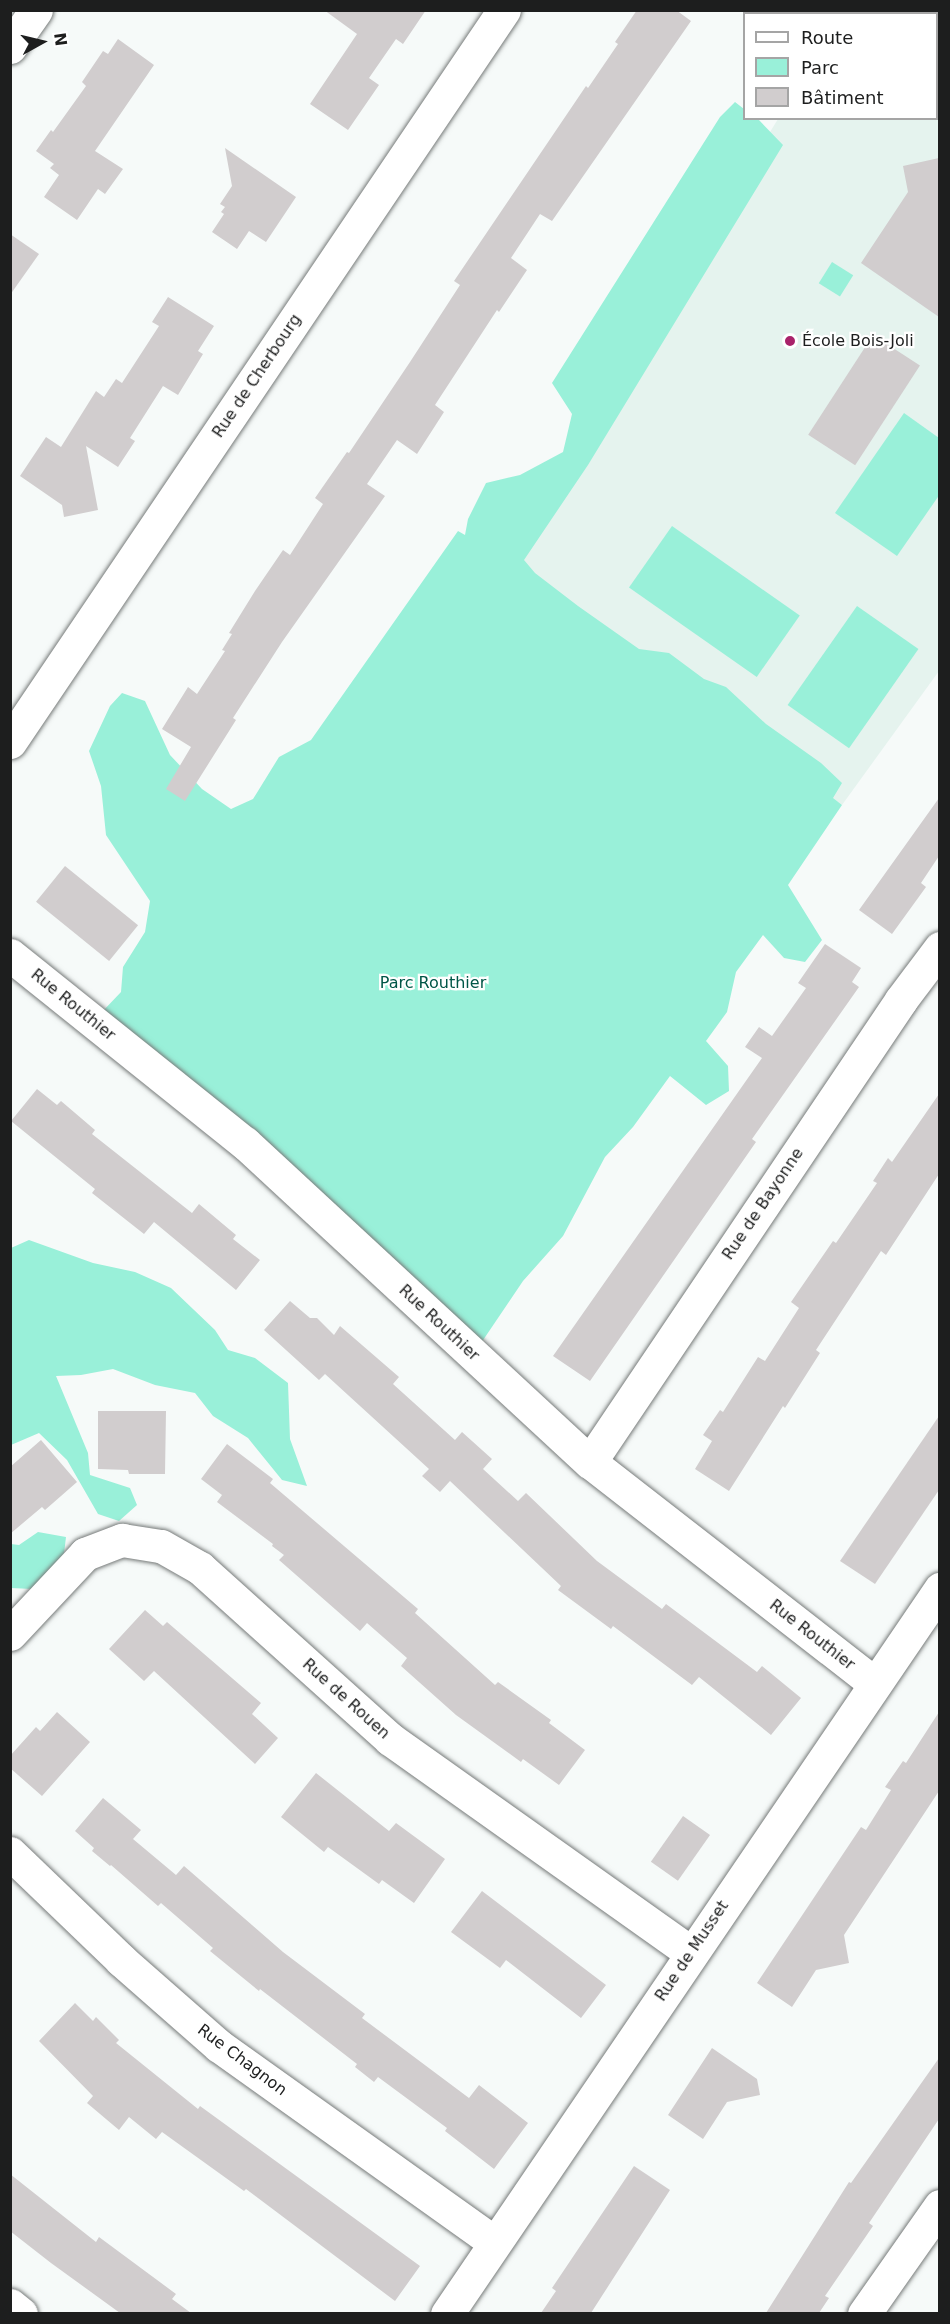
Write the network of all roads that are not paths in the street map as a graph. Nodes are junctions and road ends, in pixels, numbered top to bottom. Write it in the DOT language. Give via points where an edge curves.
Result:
graph roads {
  1 [pos="36,10"];
  2 [pos="504,10"];
  3 [pos="10,47"];
  4 [pos="10,742"];
  5 [pos="939,948"];
  6 [pos="10,956"];
  7 [pos="590,1462"];
  8 [pos="939,1589"];
  9 [pos="10,1634"];
  10 [pos="874,1684"];
  11 [pos="10,1853"];
  12 [pos="691,1953"];
  13 [pos="939,2206"];
  14 [pos="494,2242"];
  15 [pos="10,2305"];
  16 [pos="21,2313"];
  17 [pos="447,2313"];
  18 [pos="864,2313"];
  1 -- 3 [label="street"];
  2 -- 4 [label="street, Rue de Cherbourg"];
  5 -- 7 [label="street, Rue de Bayonne"];
  6 -- 7 [label="street, Rue Routhier" via="245,1143"];
  7 -- 10 [label="street, Rue Routhier"];
  8 -- 10 [label="street, Rue de Musset"];
  9 -- 12 [label="street, Rue de Rouen" via="85,1554 122,1540 161,1546 200,1568 390,1739"];
  10 -- 12 [label="street, Rue de Musset"];
  11 -- 14 [label="street, Rue Chagnon" via="219,2046"];
  12 -- 14 [label="street, Rue de Musset"];
  13 -- 18 [label="street"];
  14 -- 17 [label="street, Rue de Musset"];
  15 -- 16 [label="street"];
}
